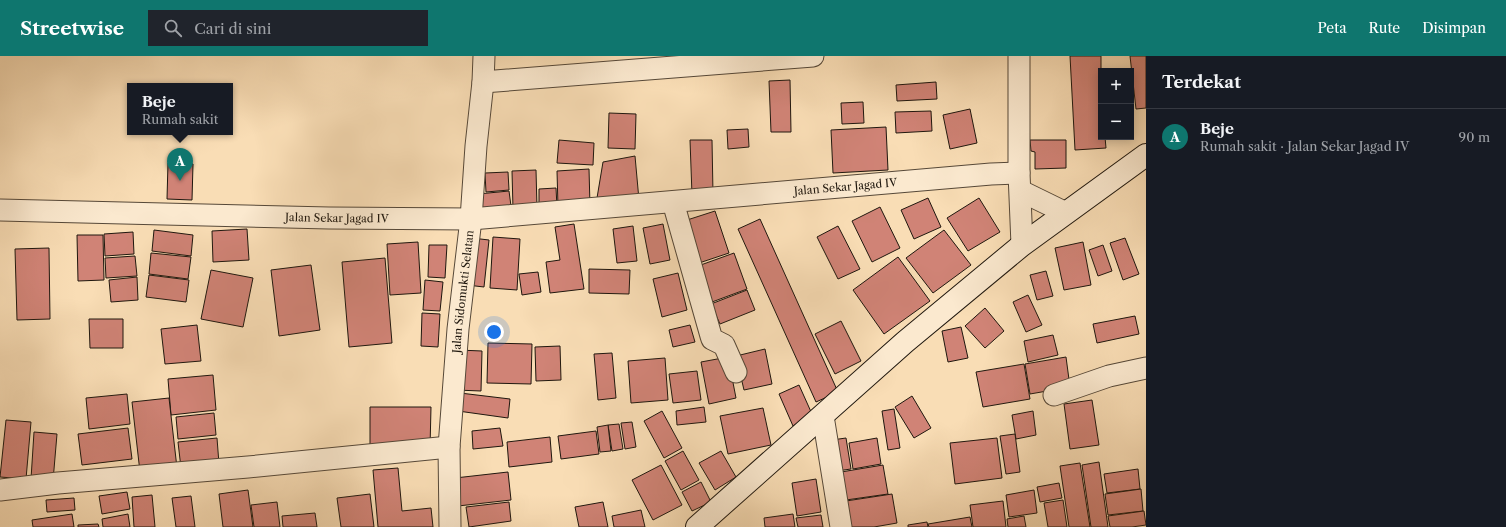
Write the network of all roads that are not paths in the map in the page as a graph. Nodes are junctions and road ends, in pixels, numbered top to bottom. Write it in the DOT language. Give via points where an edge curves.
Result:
graph roads {
  1 [pos="484,56"];
  2 [pos="813,56"];
  3 [pos="1019,56"];
  4 [pos="483,82"];
  5 [pos="1146,155"];
  6 [pos="1020,182"];
  7 [pos="673,202"];
  8 [pos="0,210"];
  9 [pos="1066,213"];
  10 [pos="471,219"];
  11 [pos="1022,245"];
  12 [pos="1146,368"];
  13 [pos="736,372"];
  14 [pos="1054,395"];
  15 [pos="823,416"];
  16 [pos="448,446"];
  17 [pos="0,490"];
  18 [pos="450,527"];
  19 [pos="698,527"];
  20 [pos="841,527"];
  1 -- 4 [label="street, Jalan Sidomukti Selatan"];
  2 -- 4 [label="street"];
  3 -- 6 [label="street"];
  4 -- 10 [label="street, Jalan Sidomukti Selatan"];
  5 -- 9 [label="main road"];
  6 -- 7 [label="street, Jalan Sekar Jagad IV" via="985,175"];
  6 -- 9 [label="street"];
  6 -- 11 [label="street"];
  7 -- 10 [label="street, Jalan Sekar Jagad IV"];
  7 -- 13 [label="street" via="712,339 724,346"];
  8 -- 10 [label="street, Jalan Sekar Jagad IV"];
  9 -- 11 [label="main road"];
  10 -- 16 [label="street, Jalan Sidomukti Selatan"];
  11 -- 15 [label="main road" via="905,342"];
  12 -- 14 [label="street" via="1109,376"];
  15 -- 19 [label="main road"];
  15 -- 20 [label="street"];
  16 -- 17 [label="street"];
  16 -- 18 [label="street, Jalan Sidomukti Selatan"];
}
